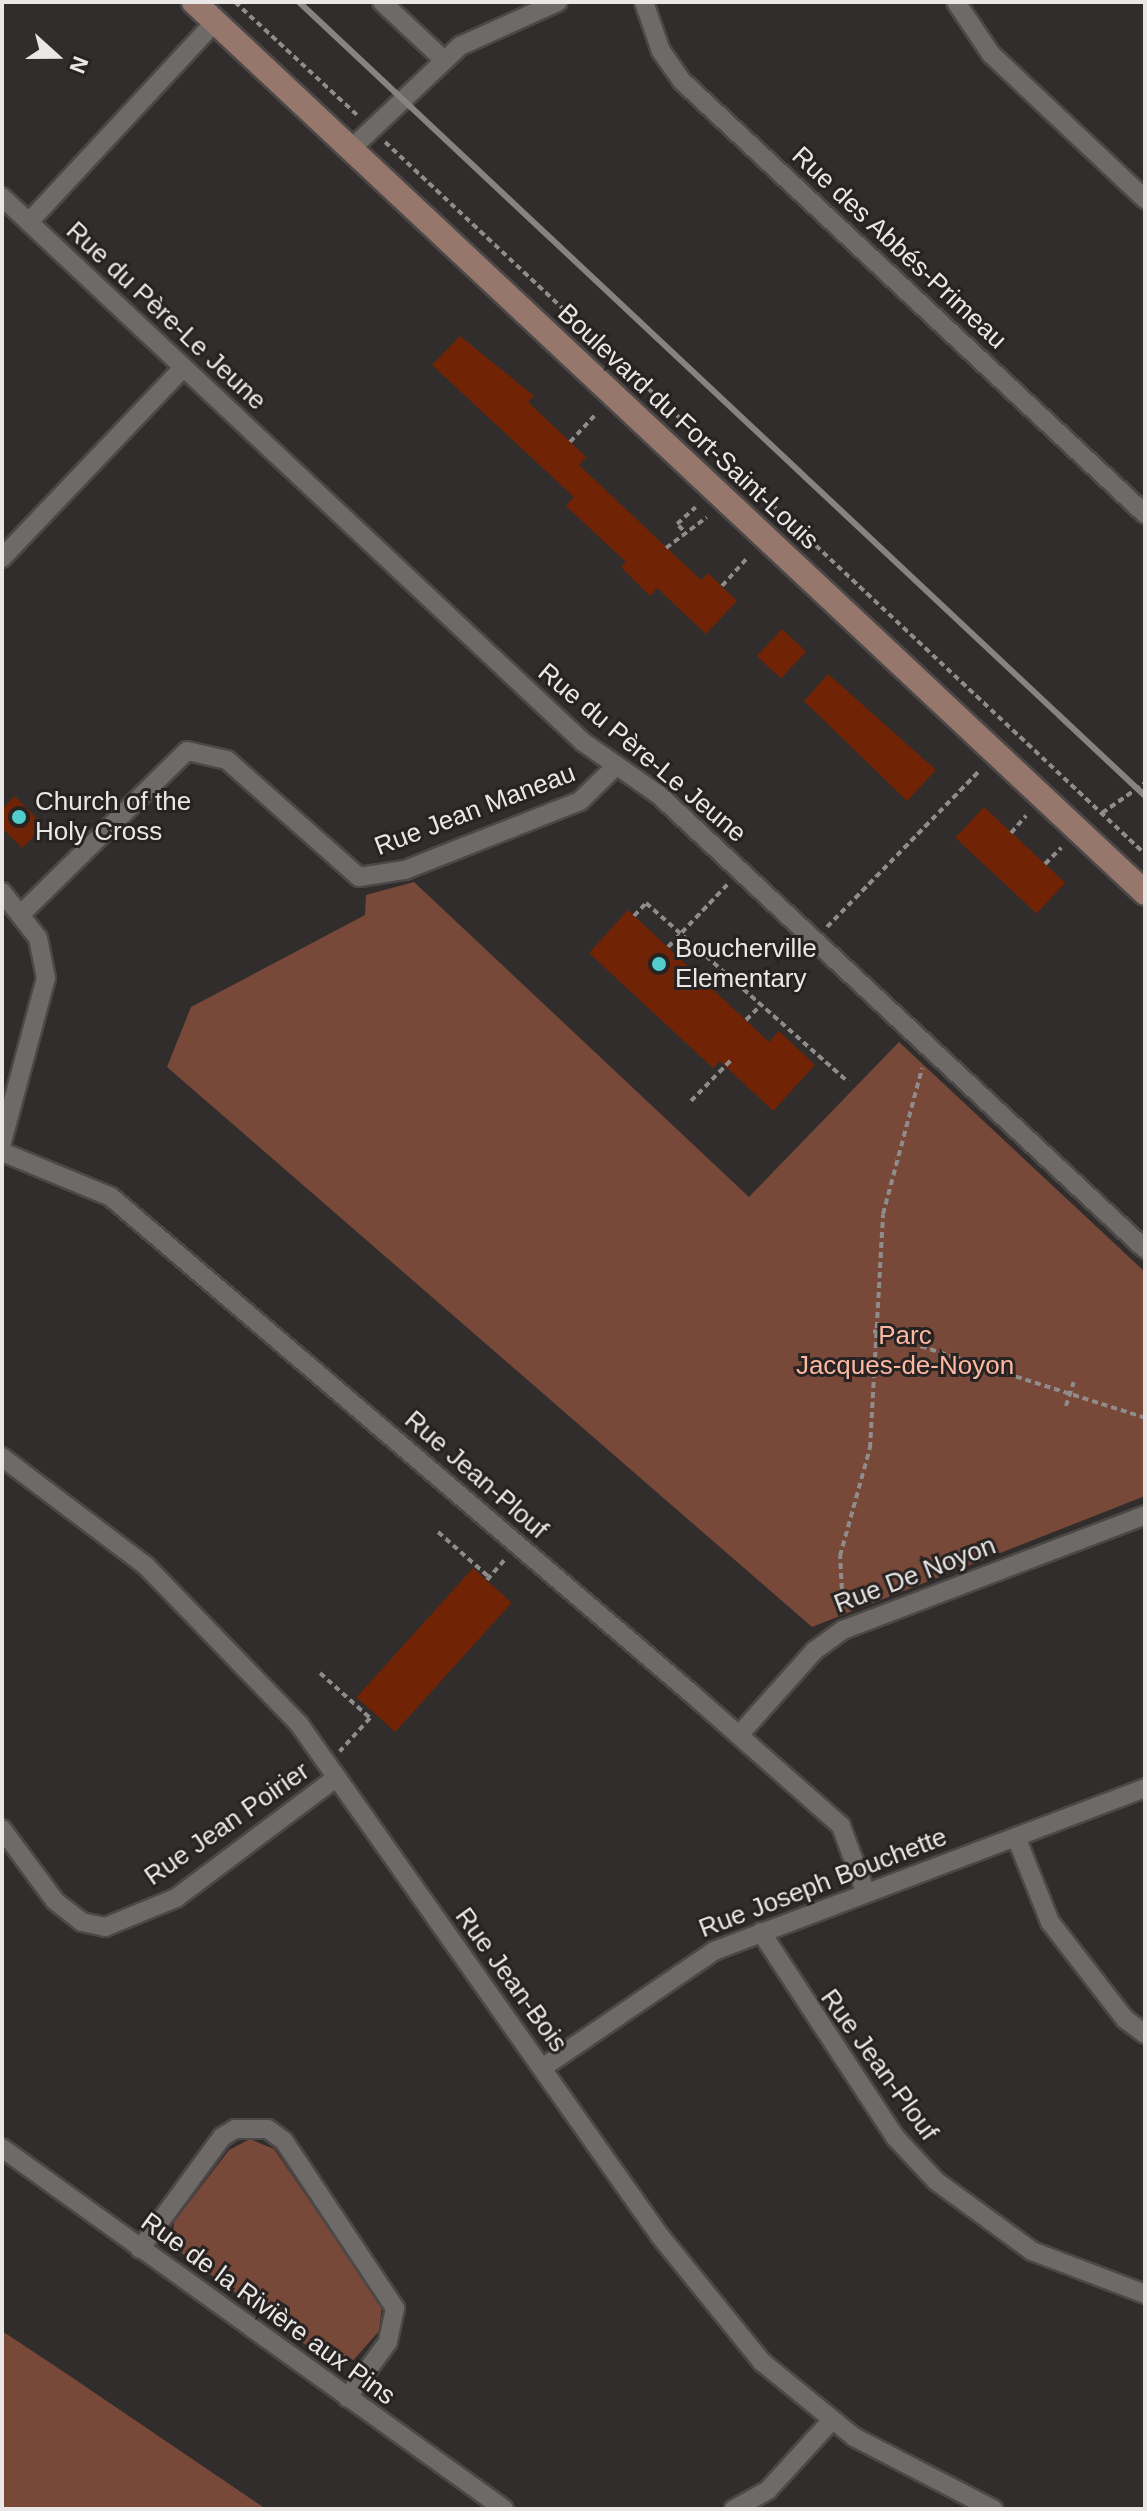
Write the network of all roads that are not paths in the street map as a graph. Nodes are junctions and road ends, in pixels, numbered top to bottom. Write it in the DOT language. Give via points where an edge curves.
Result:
graph roads {
  1 [pos="194,2"];
  2 [pos="382,2"];
  3 [pos="558,2"];
  4 [pos="644,2"];
  5 [pos="956,2"];
  6 [pos="215,22"];
  7 [pos="443,59"];
  8 [pos="351,149"];
  9 [pos="2,197"];
  10 [pos="1145,199"];
  11 [pos="29,222"];
  12 [pos="182,369"];
  13 [pos="1145,514"];
  14 [pos="5,549"];
  15 [pos="616,766"];
  16 [pos="2,892"];
  17 [pos="1145,893"];
  18 [pos="22,913"];
  19 [pos="2,1142"];
  20 [pos="2,1152"];
  21 [pos="1145,1249"];
  22 [pos="2,1457"];
  23 [pos="1145,1515"];
  24 [pos="739,1735"];
  25 [pos="337,1777"];
  26 [pos="1145,1788"];
  27 [pos="2,1829"];
  28 [pos="1016,1837"];
  29 [pos="865,1891"];
  30 [pos="761,1932"];
  31 [pos="1145,2034"];
  32 [pos="542,2068"];
  33 [pos="2,2148"];
  34 [pos="140,2249"];
  35 [pos="1145,2294"];
  36 [pos="347,2398"];
  37 [pos="831,2421"];
  38 [pos="504,2509"];
  39 [pos="734,2509"];
  40 [pos="993,2509"];
  1 -- 6 [label="street, Boulevard du Fort-Saint-Louis"];
  2 -- 7 [label="street"];
  3 -- 7 [label="street"];
  4 -- 13 [label="street, Rue des Abbés-Primeau" via="661,51 682,81"];
  5 -- 10 [label="street" via="991,54"];
  6 -- 8 [label="street, Boulevard du Fort-Saint-Louis"];
  6 -- 11 [label="street"];
  7 -- 8 [label="street"];
  8 -- 17 [label="street, Boulevard du Fort-Saint-Louis"];
  9 -- 11 [label="street, Rue du Père-Le Jeune"];
  11 -- 12 [label="street, Rue du Père-Le Jeune"];
  12 -- 14 [label="street"];
  12 -- 15 [label="street, Rue du Père-Le Jeune"];
  15 -- 18 [label="street, Rue Jean Maneau" via="580,801 405,870 359,877 227,760 187,751"];
  15 -- 21 [label="street, Rue du Père-Le Jeune" via="659,795"];
  16 -- 18 [label="street"];
  18 -- 19 [label="street" via="38,938 46,978"];
  20 -- 24 [label="street, Rue Jean-Plouf" via="111,1197"];
  22 -- 25 [label="street, Rue Jean-Bois" via="80,1511 182,1599 268,1688"];
  23 -- 24 [label="street, Rue De Noyon" via="843,1630 814,1651"];
  24 -- 29 [label="street, Rue Jean-Plouf" via="841,1826"];
  25 -- 27 [label="street, Rue Jean Poirier" via="176,1898 105,1927 82,1922 55,1901"];
  25 -- 32 [label="street, Rue Jean-Bois"];
  26 -- 28 [label="street, Rue Joseph Bouchette"];
  28 -- 29 [label="street, Rue Joseph Bouchette"];
  28 -- 31 [label="street" via="1050,1922 1125,2019"];
  29 -- 30 [label="street, Rue Joseph Bouchette"];
  30 -- 32 [label="street, Rue Joseph Bouchette" via="698,1960"];
  30 -- 35 [label="street, Rue Jean-Plouf" via="895,2137 936,2181 1032,2251"];
  32 -- 37 [label="street, Rue Jean-Bois" via="736,2333"];
  33 -- 34 [label="street, Rue de la Rivière aux Pins"];
  34 -- 36 [label="street, Rue de la Rivière aux Pins"];
  34 -- 36 [label="street" via="222,2137 235,2129 268,2129 284,2141 395,2308 388,2342"];
  36 -- 38 [label="street, Rue de la Rivière aux Pins"];
  37 -- 39 [label="street" via="768,2490"];
  37 -- 40 [label="street, Rue Jean-Bois"];
}
